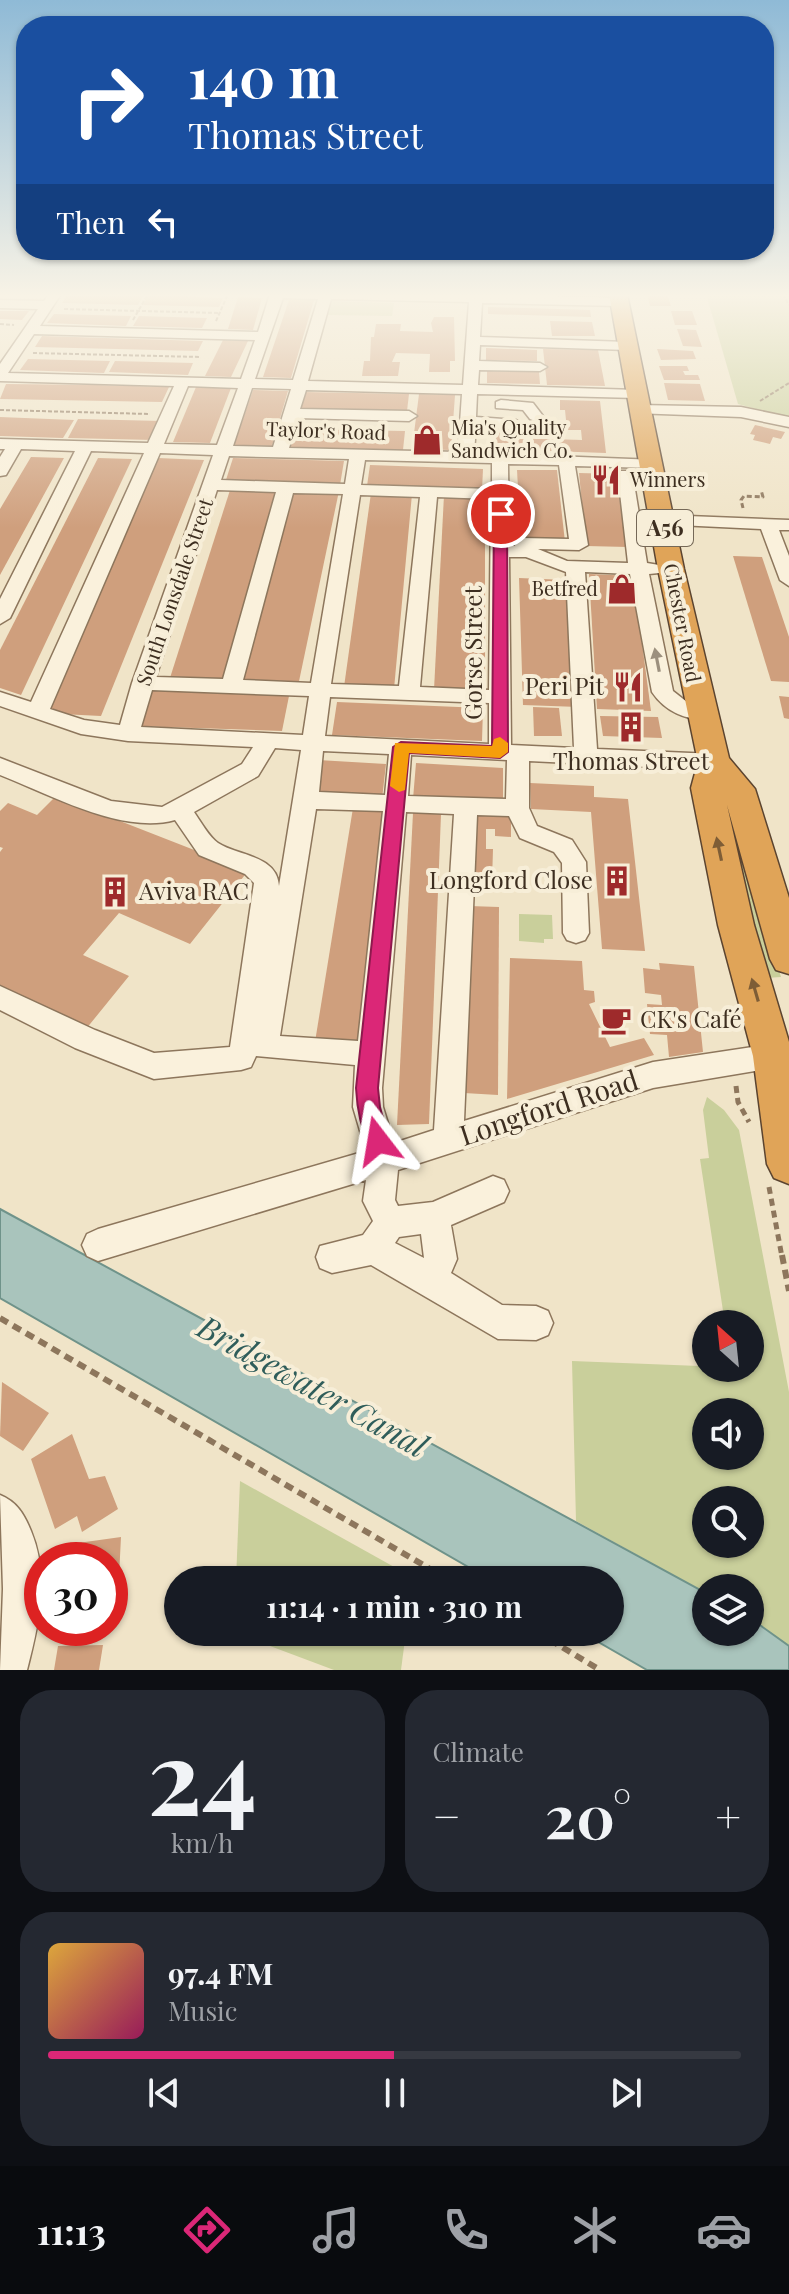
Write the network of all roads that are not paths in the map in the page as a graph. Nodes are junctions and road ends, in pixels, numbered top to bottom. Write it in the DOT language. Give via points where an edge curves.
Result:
graph roads {
  1 [pos="250,372"];
  2 [pos="305,372"];
  3 [pos="471,372"];
  4 [pos="540,372"];
  5 [pos="632,372"];
  6 [pos="0,375"];
  7 [pos="183,382"];
  8 [pos="246,383"];
  9 [pos="301,385"];
  10 [pos="414,388"];
  11 [pos="470,389"];
  12 [pos="542,391"];
  13 [pos="638,402"];
  14 [pos="290,413"];
  15 [pos="535,416"];
  16 [pos="467,421"];
  17 [pos="497,421"];
  18 [pos="789,422"];
  19 [pos="526,433"];
  20 [pos="407,435"];
  21 [pos="8,444"];
  22 [pos="86,446"];
  23 [pos="156,448"];
  24 [pos="224,450"];
  25 [pos="280,452"];
  26 [pos="358,454"];
  27 [pos="466,456"];
  28 [pos="500,457"];
  29 [pos="566,459"];
  30 [pos="651,463"];
  31 [pos="0,471"];
  32 [pos="626,475"];
  33 [pos="213,485"];
  34 [pos="286,487"];
  35 [pos="352,490"];
  36 [pos="429,492"];
  37 [pos="501,494"];
  38 [pos="767,522"];
  39 [pos="789,525"];
  40 [pos="665,530"];
  41 [pos="633,539"];
  42 [pos="500,553"];
  43 [pos="569,566"];
  44 [pos="639,568"];
  45 [pos="671,569"];
  46 [pos="789,580"];
  47 [pos="0,618"];
  48 [pos="142,683"];
  49 [pos="232,684"];
  50 [pos="320,689"];
  51 [pos="409,692"];
  52 [pos="500,697"];
  53 [pos="0,699"];
  54 [pos="701,712"];
  55 [pos="37,713"];
  56 [pos="128,734"];
  57 [pos="268,741"];
  58 [pos="313,743"];
  59 [pos="401,747"];
  60 [pos="509,753"];
  61 [pos="586,756"];
  62 [pos="714,762"];
  63 [pos="0,766"];
  64 [pos="306,800"];
  65 [pos="398,803"];
  66 [pos="466,806"];
  67 [pos="517,808"];
  68 [pos="180,810"];
  69 [pos="576,933"];
  70 [pos="789,959"];
  71 [pos="0,997"];
  72 [pos="781,1052"];
  73 [pos="371,1054"];
  74 [pos="448,1140"];
  75 [pos="384,1160"];
  76 [pos="779,1174"];
  77 [pos="493,1191"];
  78 [pos="434,1217"];
  79 [pos="381,1236"];
  80 [pos="98,1245"];
  81 [pos="332,1257"];
  82 [pos="431,1279"];
  83 [pos="536,1323"];
  84 [pos="0,1514"];
  85 [pos="6,1670"];
  1 -- 8 [label="street, South Lonsdale Street"];
  2 -- 9 [label="street"];
  3 -- 11 [label="street"];
  4 -- 12 [label="street"];
  5 -- 13 [label="highway, Chester Road / A56"];
  6 -- 7 [label="street"];
  7 -- 8 [label="street"];
  7 -- 23 [label="street"];
  8 -- 9 [label="street"];
  8 -- 24 [label="street, South Lonsdale Street"];
  9 -- 10 [label="street"];
  9 -- 14 [label="street"];
  10 -- 11 [label="street"];
  10 -- 20 [label="street"];
  11 -- 12 [label="street"];
  11 -- 16 [label="street"];
  12 -- 13 [label="street"];
  13 -- 18 [label="street"];
  13 -- 30 [label="highway, Chester Road / A56"];
  14 -- 20 [label="street"];
  14 -- 25 [label="street"];
  15 -- 17 [label="street" via="528,406 506,404 497,407"];
  16 -- 17 [label="street"];
  16 -- 27 [label="street"];
  17 -- 19 [label="street"];
  20 -- 26 [label="street, Taylor's Road"];
  20 -- 27 [label="street, Taylor's Road"];
  21 -- 22 [label="street, Taylor's Road"];
  21 -- 31 [label="street"];
  22 -- 23 [label="street, Taylor's Road"];
  22 -- 47 [label="street"];
  23 -- 24 [label="street, Taylor's Road"];
  23 -- 55 [label="street"];
  24 -- 25 [label="street, Taylor's Road"];
  24 -- 33 [label="street, South Lonsdale Street"];
  25 -- 26 [label="street, Taylor's Road"];
  26 -- 35 [label="street"];
  27 -- 28 [label="street, Taylor's Road"];
  28 -- 29 [label="street, Taylor's Road"];
  28 -- 37 [label="street, Gorse Street"];
  29 -- 30 [label="street, Taylor's Road"];
  29 -- 42 [label="street" via="579,545"];
  30 -- 40 [label="highway, Chester Road / A56"];
  32 -- 41 [label="street"];
  33 -- 34 [label="street"];
  33 -- 48 [label="street, South Lonsdale Street"];
  34 -- 35 [label="street"];
  34 -- 49 [label="street"];
  35 -- 36 [label="street"];
  35 -- 50 [label="street"];
  36 -- 37 [label="street"];
  36 -- 51 [label="street"];
  37 -- 42 [label="street, Gorse Street"];
  38 -- 39 [label="street"];
  38 -- 40 [label="street"];
  38 -- 46 [label="street"];
  40 -- 41 [label="street"];
  40 -- 45 [label="highway, Chester Road / A56"];
  41 -- 44 [label="street"];
  42 -- 43 [label="street"];
  42 -- 52 [label="street, Gorse Street"];
  43 -- 44 [label="street"];
  43 -- 61 [label="street"];
  44 -- 45 [label="street"];
  54 -- 44 [label="street, one-way" via="681,709 663,692"];
  45 -- 54 [label="highway, Chester Road / A56"];
  48 -- 49 [label="street"];
  48 -- 56 [label="street, South Lonsdale Street"];
  49 -- 50 [label="street"];
  50 -- 51 [label="street"];
  50 -- 58 [label="street"];
  51 -- 52 [label="street"];
  52 -- 60 [label="street, Gorse Street"];
  53 -- 55 [label="street"];
  54 -- 62 [label="highway, Chester Road / A56"];
  55 -- 56 [label="street"];
  56 -- 57 [label="street"];
  57 -- 58 [label="street"];
  57 -- 68 [label="street" via="250,770"];
  58 -- 59 [label="street"];
  58 -- 64 [label="street"];
  59 -- 60 [label="street"];
  59 -- 65 [label="street"];
  60 -- 61 [label="street"];
  60 -- 67 [label="street"];
  61 -- 62 [label="street"];
  62 -- 70 [label="highway, Chester Road / A56" via="739,789"];
  72 -- 62 [label="highway, Chester Road / A56, one-way" via="736,925 707,784"];
  63 -- 68 [label="street" via="108,809 162,815"];
  64 -- 65 [label="street"];
  64 -- 73 [label="street" via="264,1047"];
  65 -- 66 [label="street"];
  65 -- 73 [label="street"];
  66 -- 67 [label="street"];
  66 -- 74 [label="street"];
  67 -- 69 [label="street" via="528,832 563,846 574,862"];
  68 -- 71 [label="street" via="208,849 254,867 267,881 241,1058 154,1066"];
  72 -- 74 [label="street, Longford Road" via="653,1075"];
  72 -- 76 [label="highway, Chester Road / A56"];
  73 -- 75 [label="street" via="368,1107"];
  74 -- 75 [label="street, Longford Road"];
  75 -- 79 [label="street"];
  75 -- 80 [label="street, Longford Road"];
  77 -- 78 [label="street"];
  78 -- 79 [label="street"];
  78 -- 82 [label="street" via="441,1259"];
  79 -- 81 [label="street"];
  79 -- 82 [label="street"];
  82 -- 83 [label="street" via="498,1322"];
  84 -- 85 [label="street" via="15,1530 23,1562"];
}
